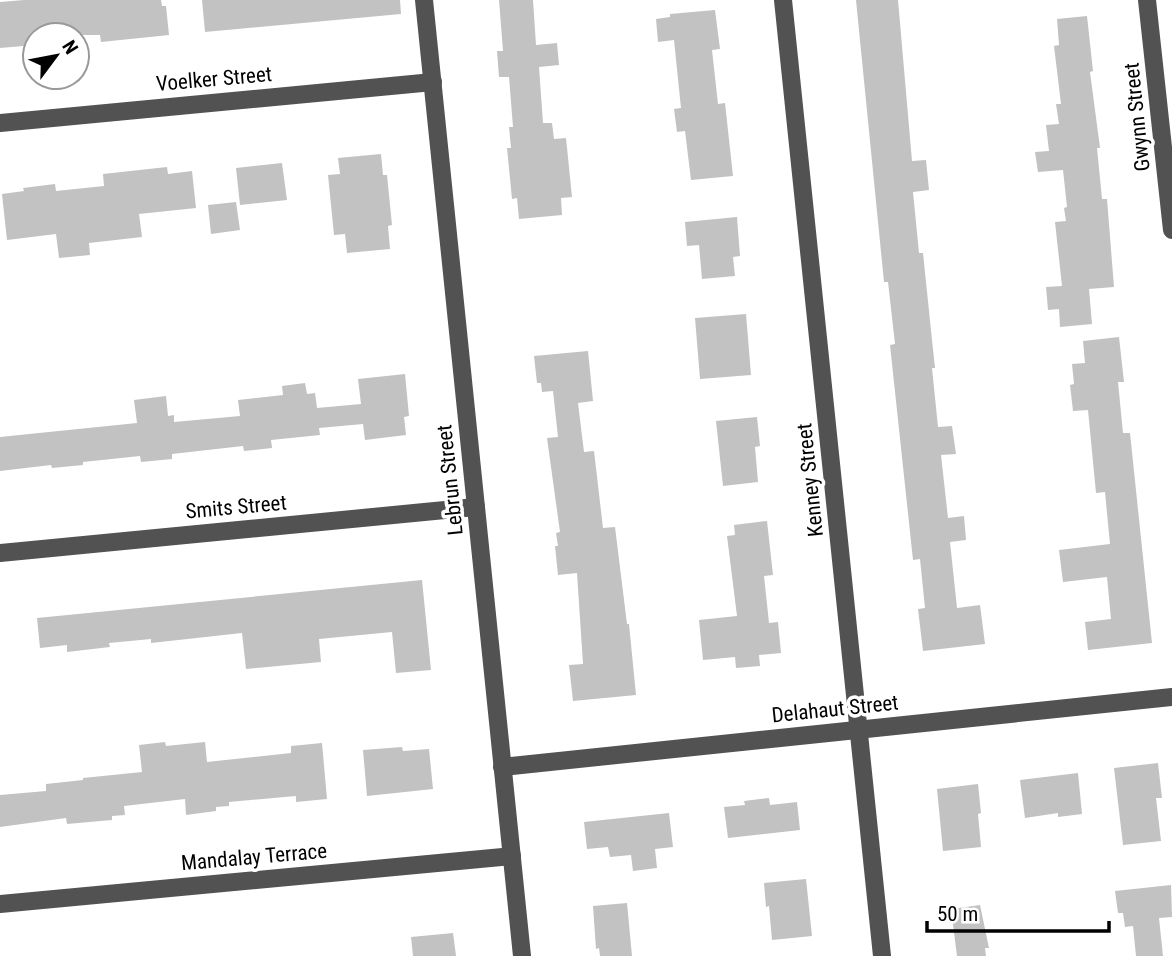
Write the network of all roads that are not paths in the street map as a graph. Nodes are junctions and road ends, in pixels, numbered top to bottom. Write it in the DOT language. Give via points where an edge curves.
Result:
graph roads {
  1 [pos="424,0"];
  2 [pos="783,0"];
  3 [pos="1147,0"];
  4 [pos="433,82"];
  5 [pos="0,123"];
  6 [pos="1172,230"];
  7 [pos="476,507"];
  8 [pos="0,553"];
  9 [pos="1172,697"];
  10 [pos="859,729"];
  11 [pos="502,767"];
  12 [pos="512,856"];
  13 [pos="0,904"];
  14 [pos="522,956"];
  15 [pos="882,956"];
  1 -- 4 [label="street, Lebrun Street"];
  2 -- 10 [label="street, Kenney Street"];
  3 -- 6 [label="street, Gwynn Street"];
  4 -- 5 [label="street, Voelker Street"];
  4 -- 7 [label="street, Lebrun Street"];
  7 -- 8 [label="street, Smits Street"];
  7 -- 11 [label="street, Lebrun Street"];
  9 -- 10 [label="street, Delahaut Street"];
  10 -- 11 [label="street, Delahaut Street"];
  10 -- 15 [label="street, Kenney Street"];
  11 -- 12 [label="street, Lebrun Street"];
  12 -- 13 [label="street, Mandalay Terrace"];
  12 -- 14 [label="street, Lebrun Street"];
}
